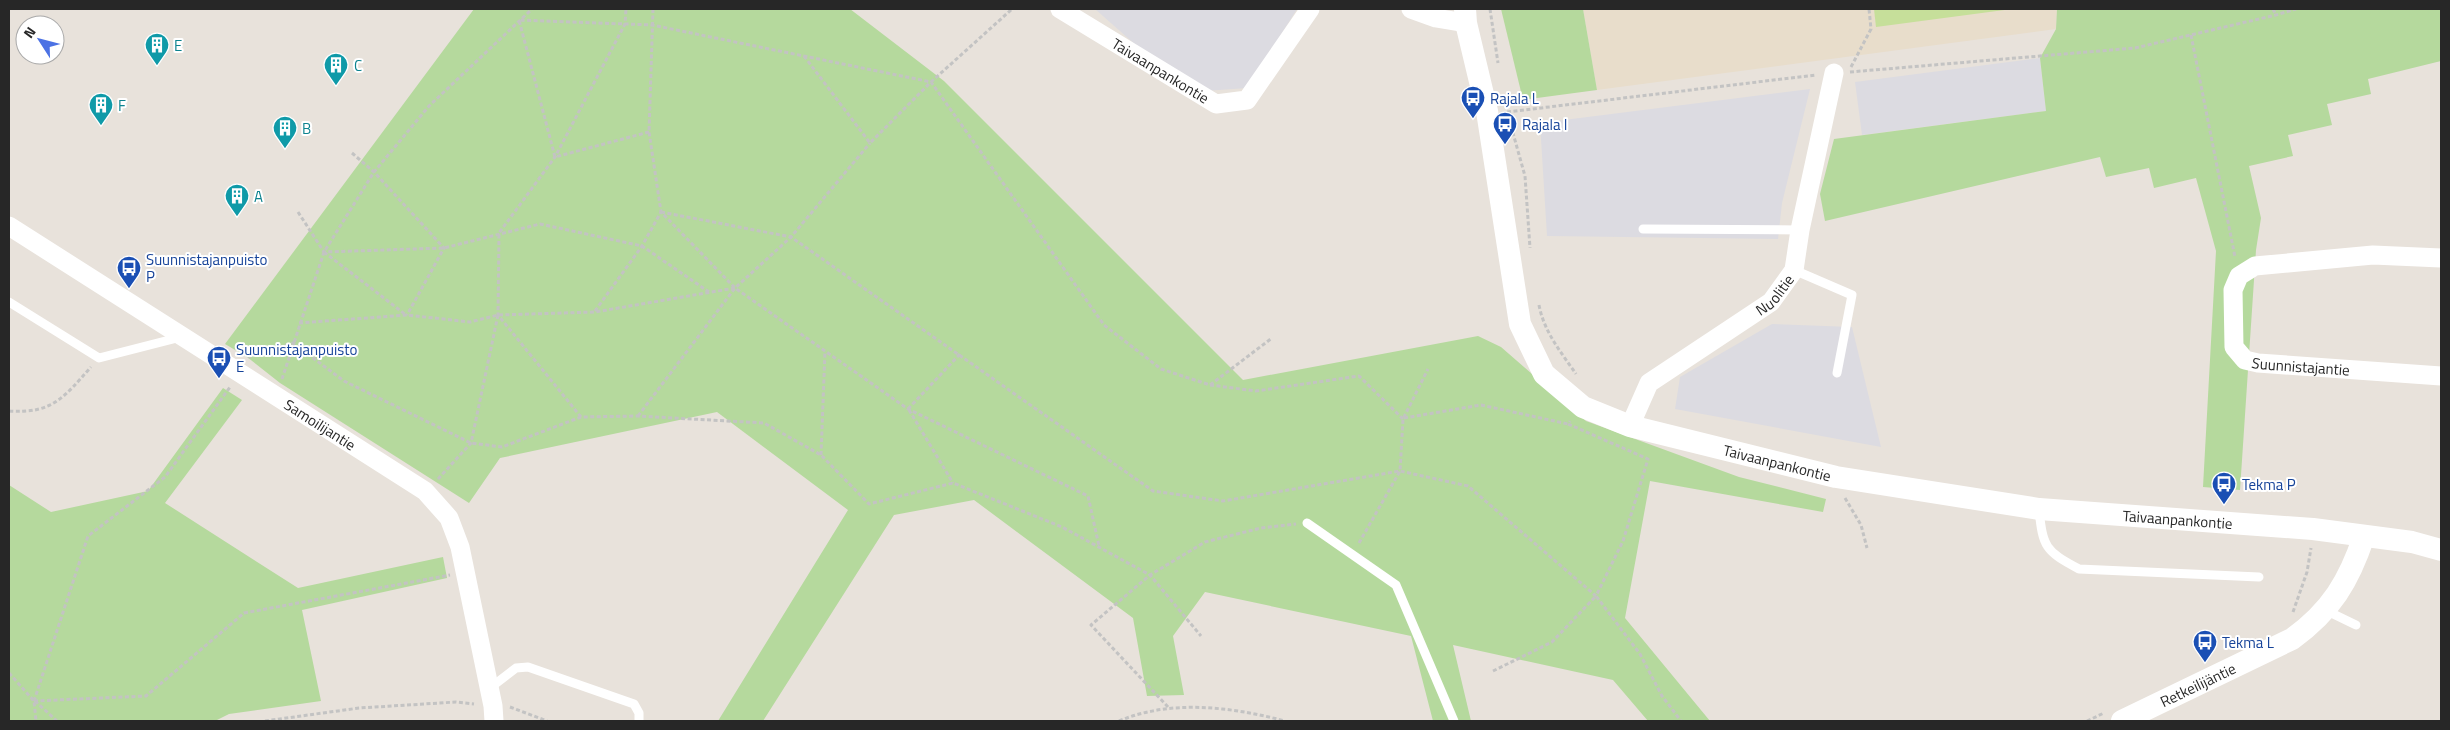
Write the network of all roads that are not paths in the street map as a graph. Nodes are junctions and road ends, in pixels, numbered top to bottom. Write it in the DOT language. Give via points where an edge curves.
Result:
graph roads {
  1 [pos="1060,9"];
  2 [pos="1310,9"];
  3 [pos="1411,9"];
  4 [pos="1465,16"];
  5 [pos="1834,73"];
  6 [pos="9,226"];
  7 [pos="1643,229"];
  8 [pos="1800,230"];
  9 [pos="2441,258"];
  10 [pos="1794,270"];
  11 [pos="9,302"];
  12 [pos="181,336"];
  13 [pos="1837,373"];
  14 [pos="2441,376"];
  15 [pos="1630,426"];
  16 [pos="2039,510"];
  17 [pos="1307,523"];
  18 [pos="2364,536"];
  19 [pos="2441,550"];
  20 [pos="2259,577"];
  21 [pos="2325,610"];
  22 [pos="2356,625"];
  23 [pos="492,705"];
  24 [pos="2117,715"];
  25 [pos="639,721"];
  26 [pos="1454,721"];
  1 -- 2 [label="street, Taivaanpankontie" via="1216,104 1247,100"];
  3 -- 4 [label="street, Taivaanpankontie" via="1436,18"];
  4 -- 15 [label="street, Taivaanpankontie" via="1487,111 1520,324 1544,374 1583,407"];
  5 -- 8 [label="street, Nuolitie"];
  6 -- 12 [label="street, Samoilijantie"];
  7 -- 8 [label="lane"];
  8 -- 10 [label="street, Nuolitie"];
  9 -- 14 [label="street, Suunnistajantie" via="2373,255 2256,266 2239,276 2233,290 2234,348 2245,360"];
  10 -- 13 [label="lane" via="1852,295"];
  10 -- 15 [label="street, Nuolitie" via="1771,302 1649,383"];
  11 -- 12 [label="lane" via="99,358"];
  12 -- 23 [label="street, Samoilijantie" via="425,491 449,518 466,572"];
  15 -- 16 [label="street, Taivaanpankontie" via="1836,477"];
  16 -- 18 [label="street, Taivaanpankontie" via="2313,529"];
  16 -- 20 [label="lane" via="2043,540 2055,557 2079,569"];
  17 -- 26 [label="lane" via="1396,585"];
  18 -- 19 [label="street, Taivaanpankontie" via="2412,542"];
  18 -- 21 [label="street, Retkeilijäntie" via="2353,568"];
  21 -- 22 [label="lane"];
  21 -- 24 [label="street, Retkeilijäntie" via="2292,639"];
  23 -- 25 [label="lane" via="516,668 528,667 634,704 640,713"];
}
